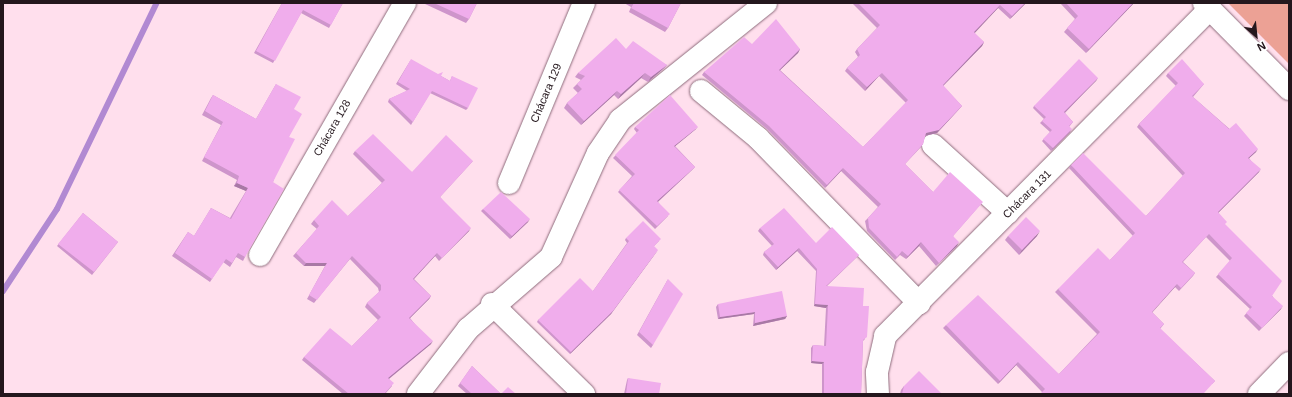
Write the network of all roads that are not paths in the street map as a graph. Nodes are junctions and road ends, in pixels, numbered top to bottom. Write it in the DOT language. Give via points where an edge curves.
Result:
graph roads {
  1 [pos="405,3"];
  2 [pos="584,3"];
  3 [pos="766,3"];
  4 [pos="1207,6"];
  5 [pos="1289,88"];
  6 [pos="701,91"];
  7 [pos="933,145"];
  8 [pos="509,183"];
  9 [pos="1008,213"];
  10 [pos="260,255"];
  11 [pos="919,303"];
  12 [pos="492,304"];
  13 [pos="1289,364"];
  14 [pos="1271,390"];
  15 [pos="418,394"];
  16 [pos="584,394"];
  17 [pos="878,394"];
  1 -- 10 [label="street, Chácara 128"];
  2 -- 8 [label="street, Chácara 129"];
  3 -- 12 [label="street" via="620,120 598,153 555,251"];
  4 -- 5 [label="street"];
  4 -- 9 [label="street, Chácara 131"];
  6 -- 11 [label="street" via="758,138"];
  7 -- 9 [label="street"];
  9 -- 11 [label="street, Chácara 131"];
  11 -- 17 [label="street, Chácara 131" via="885,336 877,372"];
  12 -- 15 [label="street" via="468,328"];
  12 -- 16 [label="street"];
  13 -- 14 [label="street"];
}
